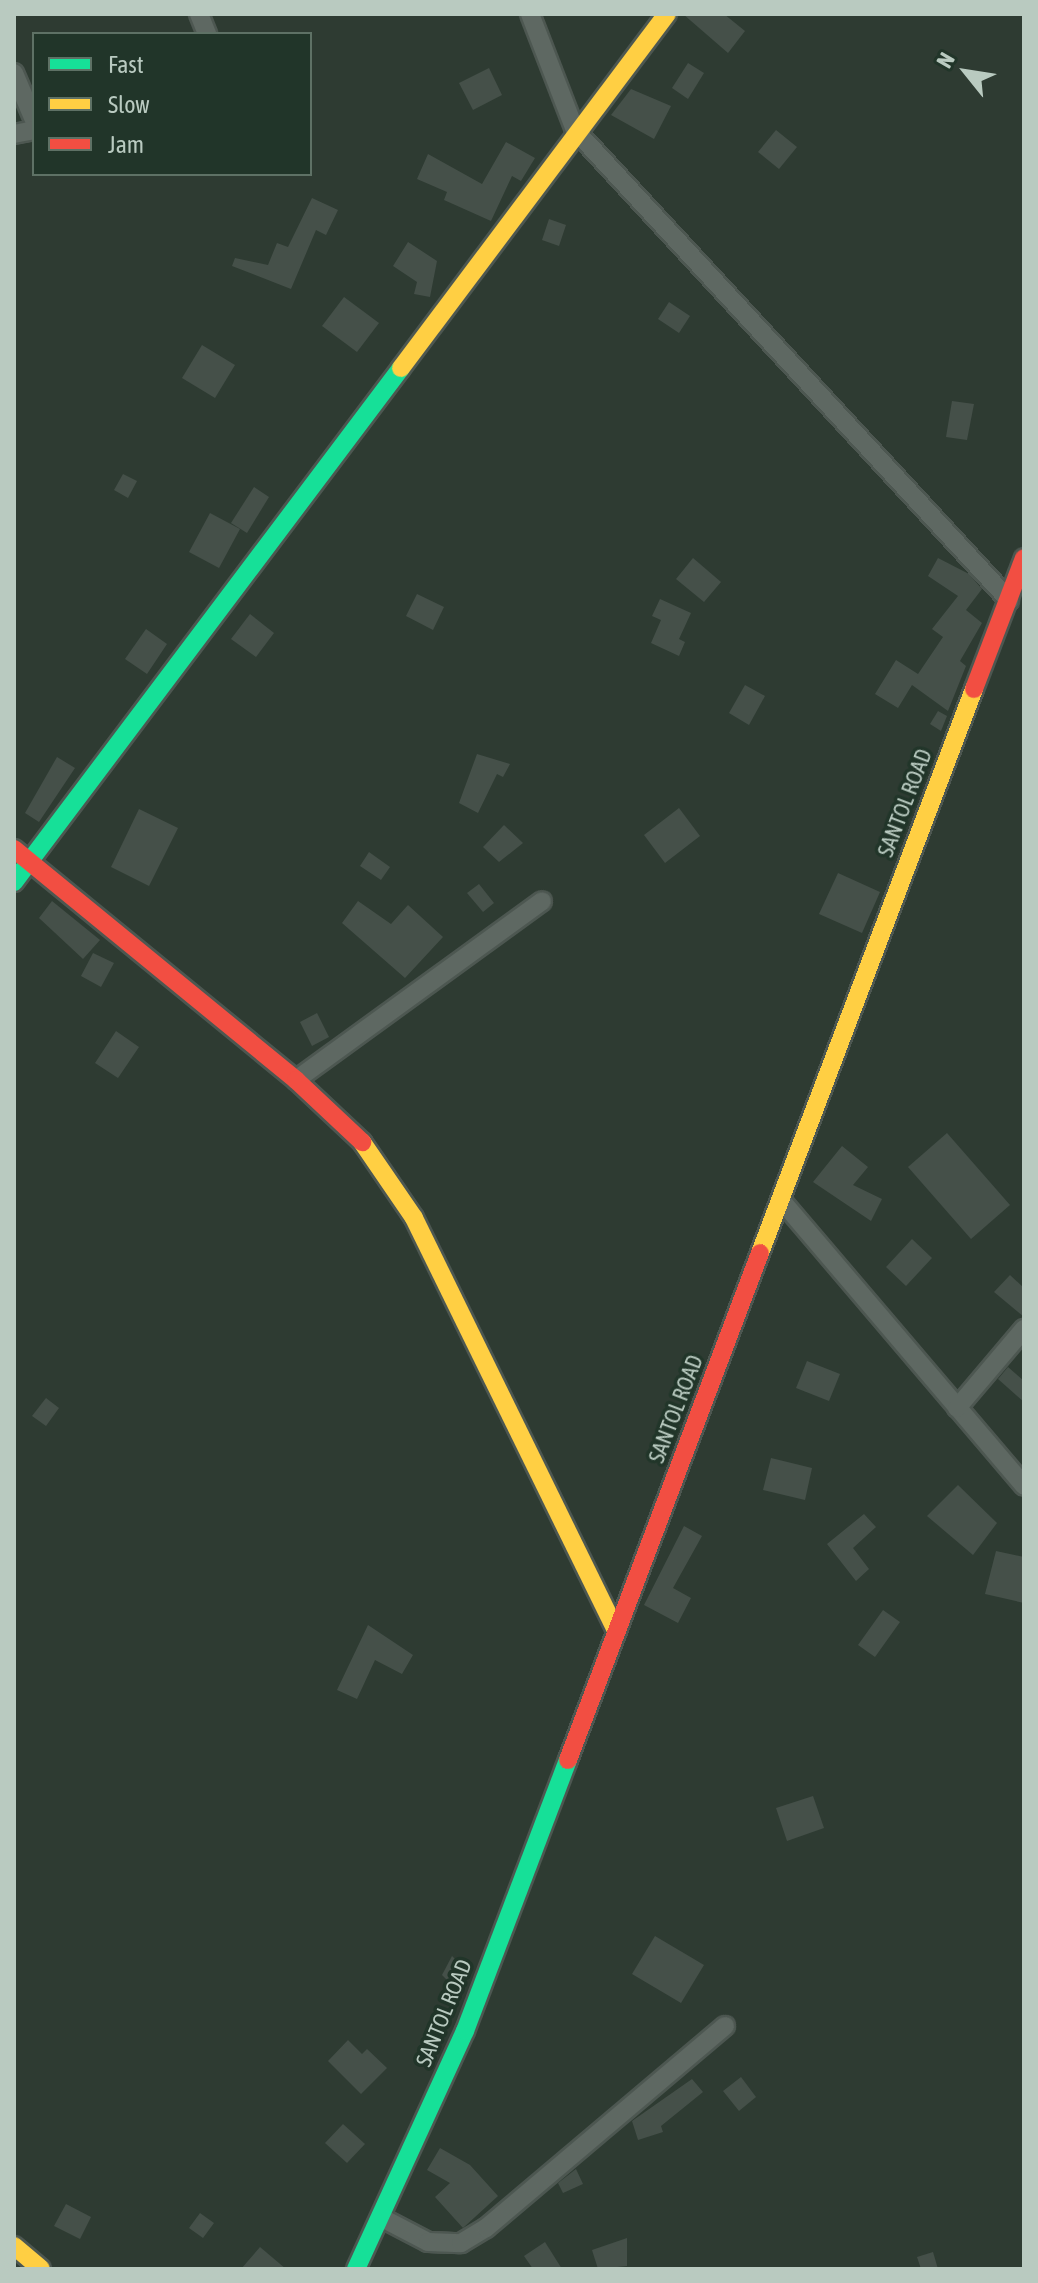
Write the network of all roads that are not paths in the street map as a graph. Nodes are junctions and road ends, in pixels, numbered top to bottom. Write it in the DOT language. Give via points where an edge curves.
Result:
graph roads {
  1 [pos="530,14"];
  2 [pos="667,14"];
  3 [pos="14,73"];
  4 [pos="32,115"];
  5 [pos="575,130"];
  6 [pos="1024,558"];
  7 [pos="1009,600"];
  8 [pos="14,849"];
  9 [pos="32,861"];
  10 [pos="14,882"];
  11 [pos="542,901"];
  12 [pos="296,1080"];
  13 [pos="781,1200"];
  14 [pos="1024,1329"];
  15 [pos="957,1408"];
  16 [pos="1024,1486"];
  17 [pos="615,1628"];
  18 [pos="725,2026"];
  19 [pos="382,2218"];
  20 [pos="14,2246"];
  21 [pos="41,2269"];
  22 [pos="356,2269"];
  1 -- 5 [label="street"];
  2 -- 5 [label="street"];
  3 -- 4 [label="street"];
  5 -- 7 [label="street"];
  5 -- 9 [label="street"];
  6 -- 7 [label="street, SANTOL ROAD"];
  7 -- 13 [label="street, SANTOL ROAD"];
  8 -- 9 [label="street"];
  9 -- 10 [label="street"];
  9 -- 12 [label="street"];
  11 -- 12 [label="street"];
  12 -- 17 [label="street" via="360,1140 414,1218"];
  13 -- 15 [label="street"];
  13 -- 17 [label="street, SANTOL ROAD"];
  14 -- 15 [label="street"];
  15 -- 16 [label="street"];
  17 -- 19 [label="street, SANTOL ROAD" via="465,2031"];
  18 -- 19 [label="street" via="486,2228 461,2243 428,2242"];
  19 -- 22 [label="street, SANTOL ROAD"];
  20 -- 21 [label="street"];
}
